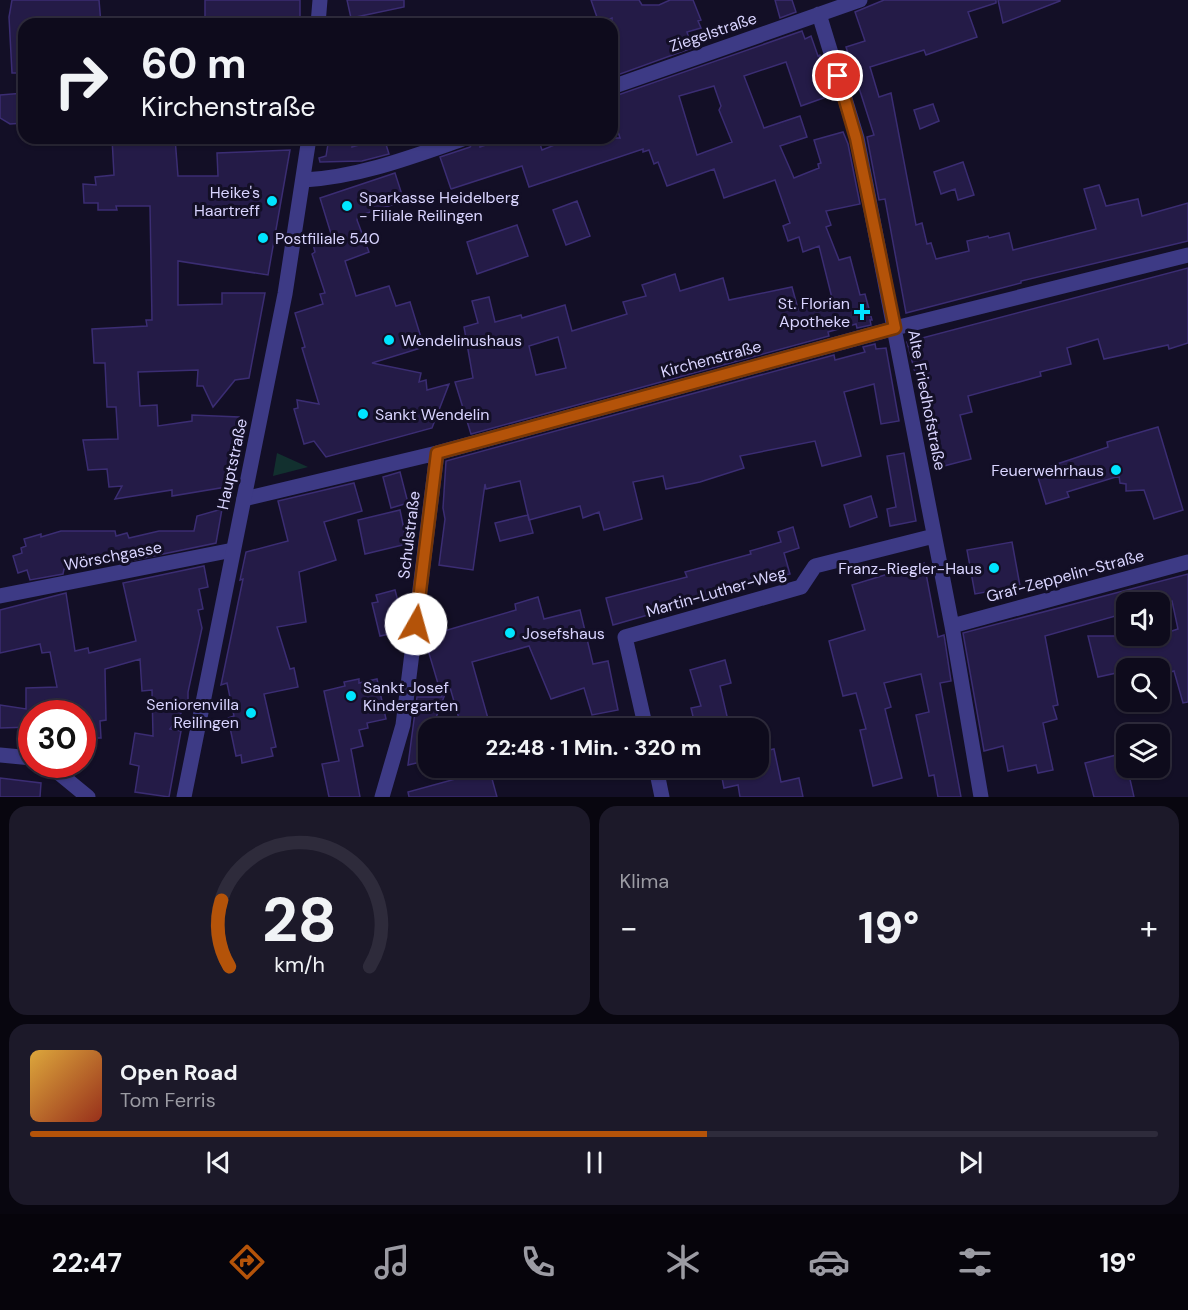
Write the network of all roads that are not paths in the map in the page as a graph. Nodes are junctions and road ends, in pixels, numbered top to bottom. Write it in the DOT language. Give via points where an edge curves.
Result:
graph roads {
  1 [pos="320,0"];
  2 [pos="860,0"];
  3 [pos="819,14"];
  4 [pos="318,18"];
  5 [pos="618,85"];
  6 [pos="308,144"];
  7 [pos="449,144"];
  8 [pos="304,180"];
  9 [pos="1188,255"];
  10 [pos="895,328"];
  11 [pos="437,453"];
  12 [pos="244,499"];
  13 [pos="934,536"];
  14 [pos="233,550"];
  15 [pos="1188,562"];
  16 [pos="0,596"];
  17 [pos="952,626"];
  18 [pos="643,718"];
  19 [pos="0,755"];
  20 [pos="18,757"];
  21 [pos="65,778"];
  22 [pos="658,778"];
  23 [pos="88,797"];
  24 [pos="184,797"];
  25 [pos="382,797"];
  26 [pos="662,797"];
  27 [pos="981,797"];
  1 -- 4 [label="street"];
  2 -- 3 [label="street, Ziegelstraße"];
  3 -- 5 [label="street, Ziegelstraße"];
  3 -- 10 [label="street, Alte Friedhofstraße" via="856,138"];
  6 -- 8 [label="street, Hauptstraße"];
  7 -- 8 [label="street" via="334,179"];
  8 -- 12 [label="street, Hauptstraße"];
  9 -- 10 [label="street, Kirchenstraße"];
  10 -- 11 [label="street, Kirchenstraße"];
  10 -- 13 [label="street, Alte Friedhofstraße"];
  11 -- 12 [label="street, Kirchenstraße"];
  11 -- 25 [label="street, Schulstraße" via="403,725"];
  12 -- 14 [label="street, Hauptstraße"];
  13 -- 17 [label="street, Alte Friedhofstraße"];
  13 -- 18 [label="street, Martin-Luther-Weg" via="815,566 801,587 625,637"];
  14 -- 16 [label="street, Wörschgasse"];
  14 -- 24 [label="street, Hauptstraße"];
  15 -- 17 [label="street, Graf-Zeppelin-Straße"];
  17 -- 27 [label="street, Alte Friedhofstraße"];
  19 -- 20 [label="street"];
  21 -- 23 [label="street"];
  22 -- 26 [label="street"];
}
